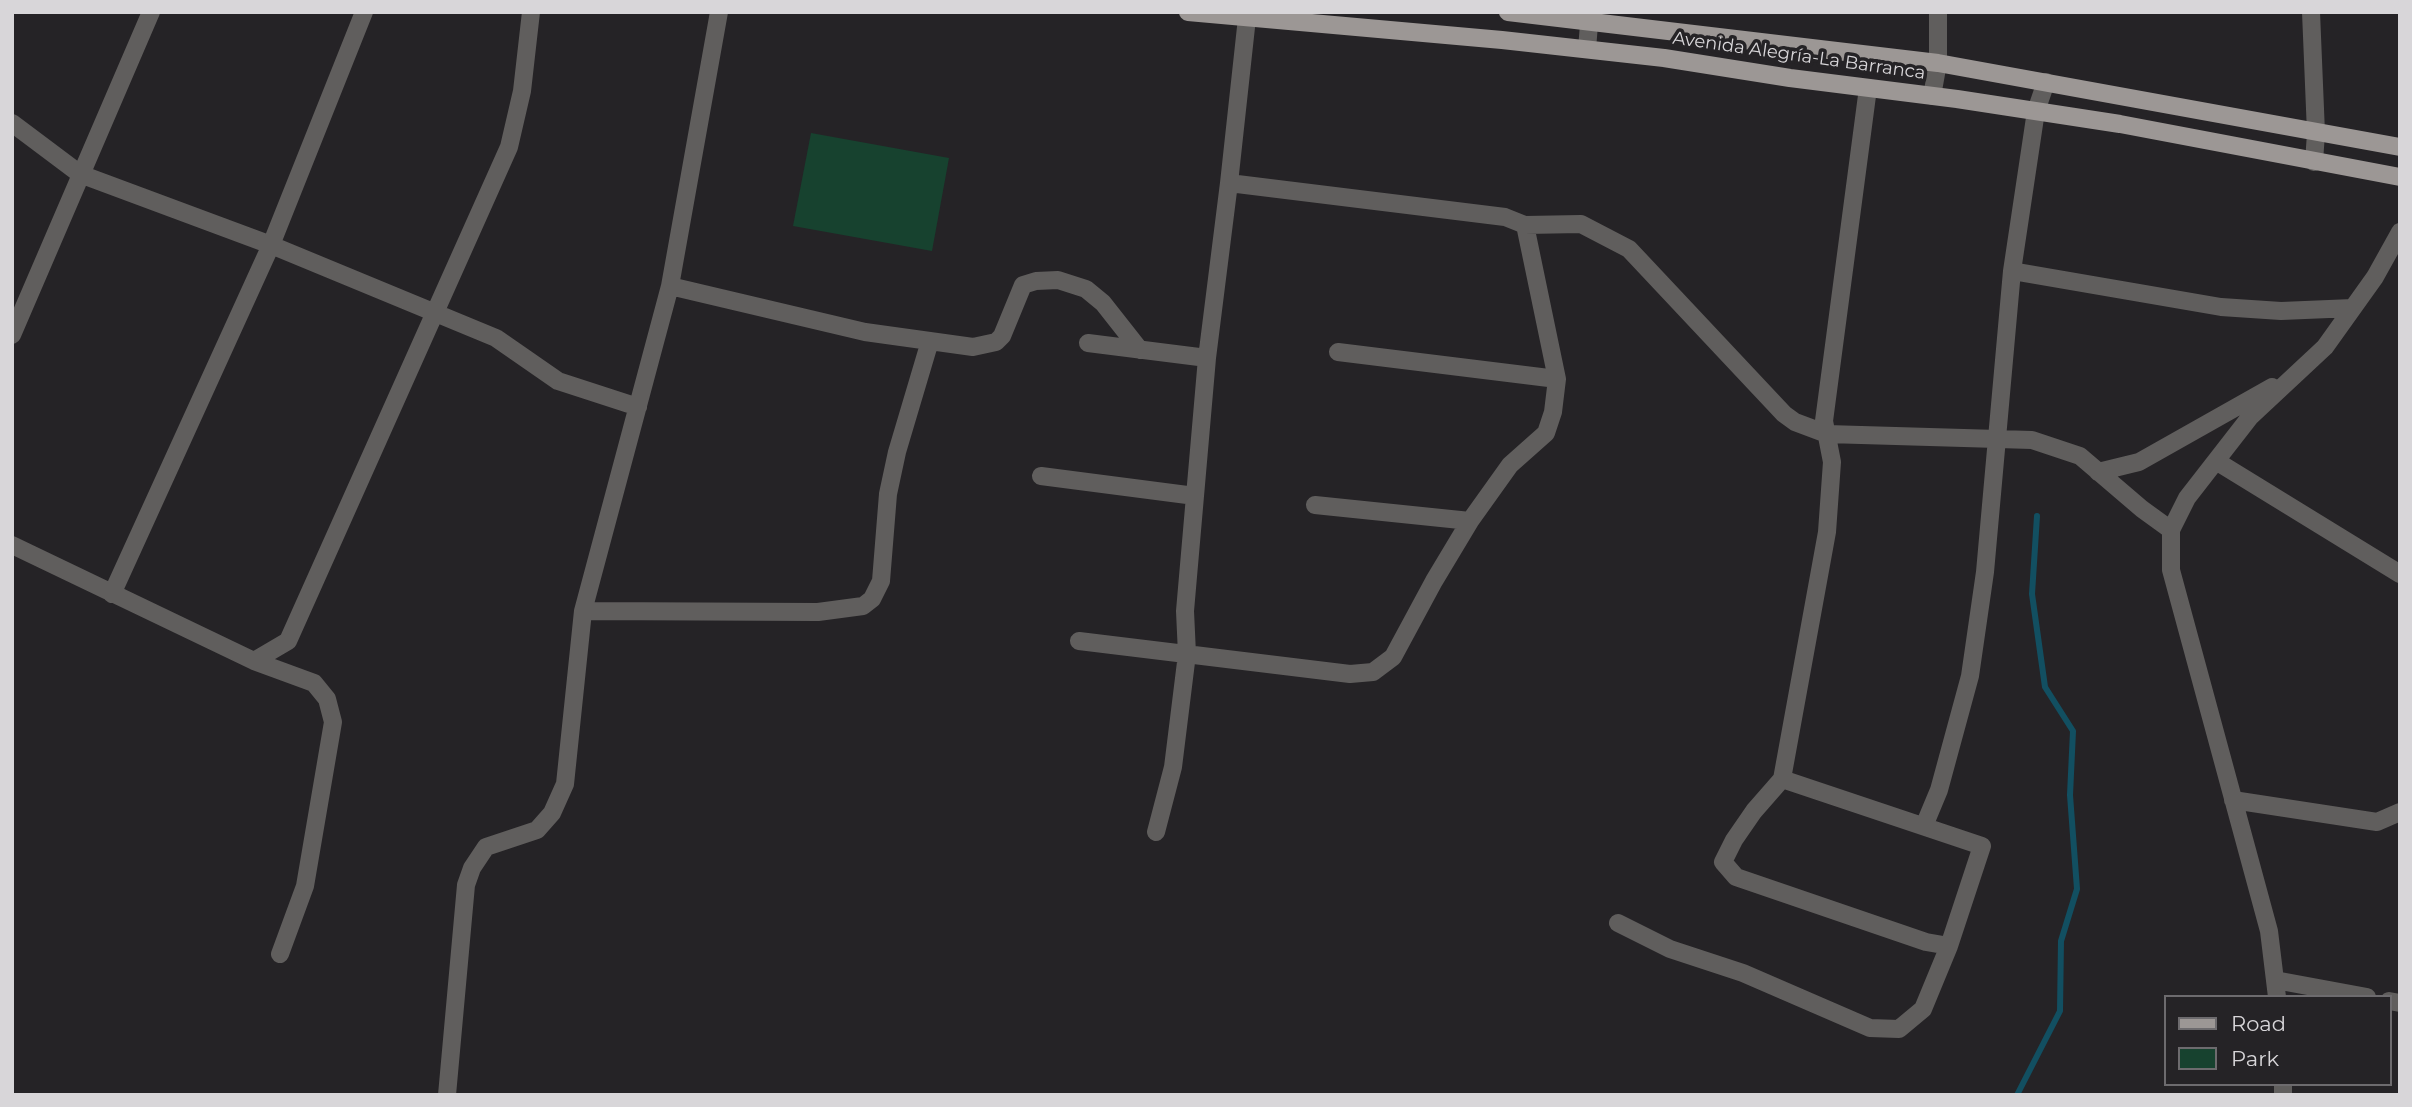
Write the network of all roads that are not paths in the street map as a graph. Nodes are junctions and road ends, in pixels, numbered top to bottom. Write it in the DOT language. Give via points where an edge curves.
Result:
graph roads {
  1 [pos="150,12"];
  2 [pos="365,12"];
  3 [pos="531,12"];
  4 [pos="719,12"];
  5 [pos="1188,12"];
  6 [pos="1508,12"];
  7 [pos="1938,12"];
  8 [pos="2311,12"];
  9 [pos="1590,17"];
  10 [pos="1247,18"];
  11 [pos="1587,49"];
  12 [pos="1938,63"];
  13 [pos="2046,82"];
  14 [pos="1868,88"];
  15 [pos="1933,96"];
  16 [pos="2036,111"];
  17 [pos="12,123"];
  18 [pos="2316,133"];
  19 [pos="2400,147"];
  20 [pos="2314,162"];
  21 [pos="80,174"];
  22 [pos="2400,177"];
  23 [pos="1229,183"];
  24 [pos="1525,225"];
  25 [pos="2400,232"];
  26 [pos="271,245"];
  27 [pos="2012,271"];
  28 [pos="670,286"];
  29 [pos="2353,308"];
  30 [pos="434,313"];
  31 [pos="12,335"];
  32 [pos="930,341"];
  33 [pos="1088,343"];
  34 [pos="1140,350"];
  35 [pos="1338,352"];
  36 [pos="1207,358"];
  37 [pos="2296,373"];
  38 [pos="1558,379"];
  39 [pos="638,407"];
  40 [pos="1826,434"];
  41 [pos="1997,439"];
  42 [pos="2216,461"];
  43 [pos="2098,472"];
  44 [pos="1041,476"];
  45 [pos="1195,496"];
  46 [pos="1315,505"];
  47 [pos="1470,521"];
  48 [pos="2171,530"];
  49 [pos="12,545"];
  50 [pos="2400,574"];
  51 [pos="112,594"];
  52 [pos="583,611"];
  53 [pos="1079,641"];
  54 [pos="1187,654"];
  55 [pos="254,661"];
  56 [pos="1782,779"];
  57 [pos="2233,800"];
  58 [pos="2400,812"];
  59 [pos="1924,826"];
  60 [pos="1156,832"];
  61 [pos="1618,923"];
  62 [pos="1950,946"];
  63 [pos="280,954"];
  64 [pos="2276,988"];
  65 [pos="2347,995"];
  66 [pos="447,1095"];
  1 -- 21 [label="street"];
  2 -- 26 [label="street"];
  3 -- 30 [label="street" via="522,91 509,147"];
  4 -- 28 [label="street"];
  5 -- 10 [label="main road, Avenida Alegría-La Barranca"];
  6 -- 9 [label="main road, Avenida Alegría-La Barranca"];
  7 -- 12 [label="street"];
  8 -- 18 [label="street"];
  9 -- 11 [label="street"];
  9 -- 12 [label="main road, Avenida Alegría-La Barranca"];
  10 -- 11 [label="main road, Avenida Alegría-La Barranca"];
  10 -- 23 [label="street"];
  11 -- 14 [label="main road, Avenida Alegría-La Barranca"];
  12 -- 13 [label="main road, Avenida Alegría-La Barranca"];
  12 -- 15 [label="street"];
  13 -- 16 [label="street"];
  13 -- 18 [label="main road, Avenida Alegría-La Barranca"];
  14 -- 15 [label="main road, Avenida Alegría-La Barranca"];
  14 -- 40 [label="street" via="1829,374"];
  15 -- 16 [label="main road, Avenida Alegría-La Barranca"];
  16 -- 20 [label="main road, Avenida Alegría-La Barranca"];
  16 -- 27 [label="street"];
  17 -- 21 [label="street"];
  18 -- 19 [label="main road, Avenida Alegría-La Barranca"];
  18 -- 20 [label="street"];
  20 -- 22 [label="main road, Avenida Alegría-La Barranca"];
  21 -- 26 [label="street"];
  21 -- 31 [label="street"];
  23 -- 24 [label="street" via="1505,217"];
  23 -- 36 [label="street"];
  24 -- 38 [label="street"];
  24 -- 40 [label="street" via="1581,224 1629,249 1784,414"];
  25 -- 29 [label="street"];
  26 -- 30 [label="street"];
  26 -- 51 [label="street"];
  27 -- 29 [label="street" via="2221,307 2281,312"];
  27 -- 41 [label="street"];
  28 -- 32 [label="street" via="864,332"];
  28 -- 39 [label="street"];
  29 -- 37 [label="street" via="2325,347"];
  30 -- 39 [label="street" via="496,338 558,381"];
  30 -- 55 [label="street" via="288,641"];
  32 -- 34 [label="street" via="973,347 996,342 1023,285 1058,280 1086,289 1103,303"];
  32 -- 52 [label="street" via="897,452 888,494 881,581 872,599 863,606 818,612"];
  33 -- 34 [label="street"];
  34 -- 36 [label="street"];
  35 -- 38 [label="street"];
  36 -- 45 [label="street"];
  37 -- 42 [label="street" via="2250,417"];
  37 -- 43 [label="street" via="2139,462"];
  38 -- 47 [label="street" via="1546,433 1510,465"];
  39 -- 52 [label="street"];
  40 -- 41 [label="street"];
  40 -- 56 [label="street" via="1832,462 1828,532"];
  41 -- 43 [label="street" via="2032,440 2080,456"];
  41 -- 59 [label="street" via="1970,676"];
  42 -- 48 [label="street" via="2187,498"];
  42 -- 50 [label="street"];
  43 -- 48 [label="street"];
  44 -- 45 [label="street"];
  45 -- 54 [label="street" via="1185,611"];
  46 -- 47 [label="street"];
  47 -- 54 [label="street" via="1393,657 1373,671 1350,674"];
  48 -- 57 [label="street" via="2171,569"];
  49 -- 51 [label="street"];
  51 -- 55 [label="street"];
  52 -- 66 [label="street" via="565,785 552,813 537,830 486,847 466,885"];
  53 -- 54 [label="street"];
  54 -- 60 [label="street" via="1172,766"];
  55 -- 63 [label="street" via="314,683 327,699 333,722 305,886"];
  56 -- 59 [label="street"];
  56 -- 62 [label="street" via="1734,839 1723,863 1736,877 1926,942"];
  57 -- 58 [label="street" via="2377,822"];
  57 -- 64 [label="street" via="2269,931"];
  59 -- 62 [label="street" via="1982,846"];
  61 -- 62 [label="street" via="1670,949 1870,1028 1899,1029 1923,1009"];
  64 -- 65 [label="street"];
}
